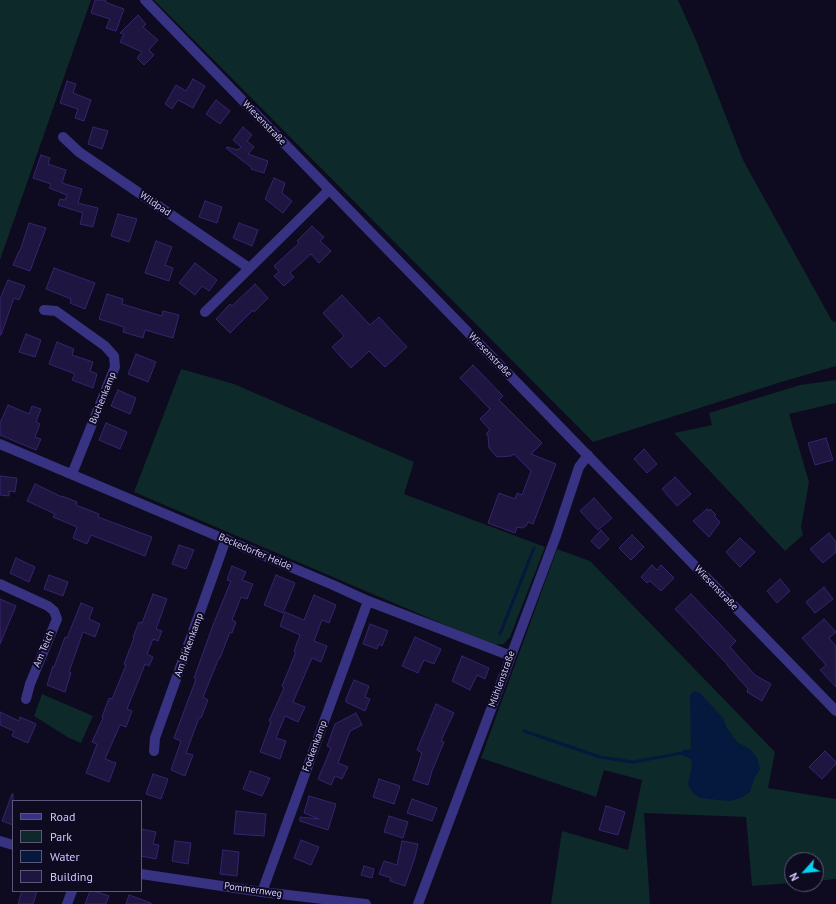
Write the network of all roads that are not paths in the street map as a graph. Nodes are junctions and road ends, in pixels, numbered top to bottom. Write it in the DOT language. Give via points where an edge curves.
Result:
graph roads {
  1 [pos="145,0"];
  2 [pos="63,137"];
  3 [pos="329,190"];
  4 [pos="249,268"];
  5 [pos="44,310"];
  6 [pos="205,312"];
  7 [pos="0,444"];
  8 [pos="588,455"];
  9 [pos="72,474"];
  10 [pos="226,539"];
  11 [pos="0,584"];
  12 [pos="368,601"];
  13 [pos="511,656"];
  14 [pos="26,699"];
  15 [pos="836,710"];
  16 [pos="154,751"];
  17 [pos="0,841"];
  18 [pos="12,845"];
  19 [pos="142,874"];
  20 [pos="72,892"];
  21 [pos="262,892"];
  22 [pos="295,900"];
  23 [pos="67,904"];
  24 [pos="366,904"];
  25 [pos="418,904"];
  1 -- 3 [label="street, Wiesenstraße"];
  2 -- 4 [label="street, Wildpad" via="79,152"];
  3 -- 4 [label="street"];
  3 -- 8 [label="street, Wiesenstraße"];
  4 -- 6 [label="street"];
  5 -- 9 [label="street, Buchenkamp" via="56,311 105,346 114,356 115,367"];
  7 -- 9 [label="street, Beckedorfer Heide"];
  8 -- 13 [label="street, Mühlenstraße" via="579,467"];
  8 -- 15 [label="street, Wiesenstraße"];
  9 -- 10 [label="street, Beckedorfer Heide"];
  10 -- 12 [label="street, Beckedorfer Heide"];
  10 -- 16 [label="street, Am Birkenkamp" via="155,738"];
  11 -- 14 [label="street, Am Teich" via="48,606 54,611 57,619"];
  12 -- 13 [label="street, Beckedorfer Heide"];
  12 -- 21 [label="street, Fockenkamp"];
  13 -- 25 [label="street, Mühlenstraße"];
  17 -- 18 [label="street"];
  19 -- 21 [label="street, Pommernweg"];
  20 -- 23 [label="street"];
  21 -- 22 [label="street, Pommernweg"];
  22 -- 24 [label="street, Pommernweg"];
}
